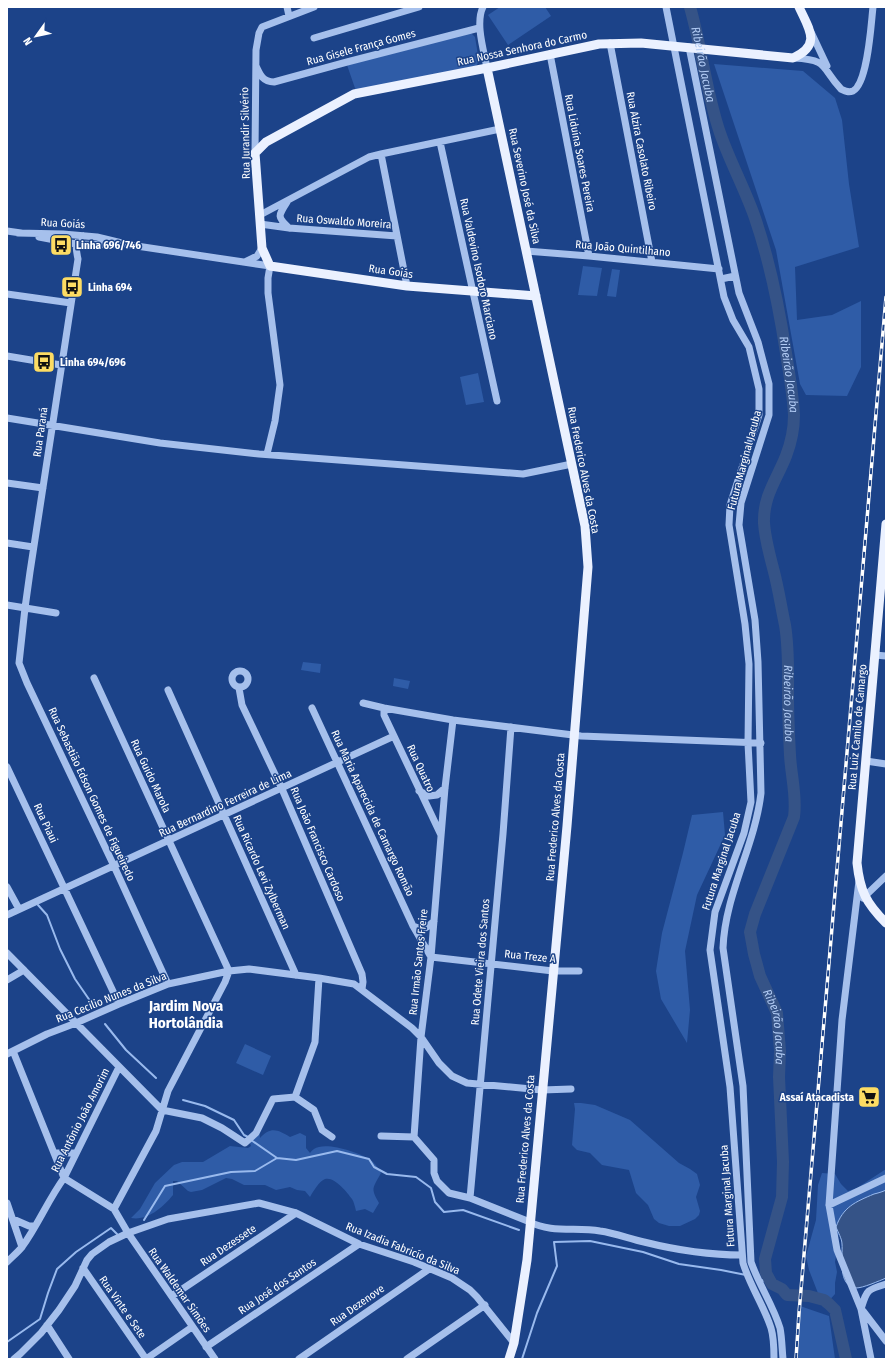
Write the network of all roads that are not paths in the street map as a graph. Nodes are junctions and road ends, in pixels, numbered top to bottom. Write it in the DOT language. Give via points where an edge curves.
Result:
graph roads {
  1 [pos="287,7"];
  2 [pos="314,7"];
  3 [pos="419,7"];
  4 [pos="483,7"];
  5 [pos="666,7"];
  6 [pos="799,7"];
  7 [pos="873,7"];
  8 [pos="289,16"];
  9 [pos="480,28"];
  10 [pos="810,31"];
  11 [pos="314,38"];
  12 [pos="610,43"];
  13 [pos="674,46"];
  14 [pos="692,47"];
  15 [pos="550,54"];
  16 [pos="793,58"];
  17 [pos="501,65"];
  18 [pos="256,66"];
  19 [pos="487,68"];
  20 [pos="833,79"];
  21 [pos="490,82"];
  22 [pos="500,129"];
  23 [pos="440,142"];
  24 [pos="255,153"];
  25 [pos="381,154"];
  26 [pos="287,202"];
  27 [pos="260,220"];
  28 [pos="289,228"];
  29 [pos="7,231"];
  30 [pos="18,233"];
  31 [pos="84,236"];
  32 [pos="397,236"];
  33 [pos="76,244"];
  34 [pos="86,245"];
  35 [pos="130,245"];
  36 [pos="262,248"];
  37 [pos="526,252"];
  38 [pos="589,256"];
  39 [pos="731,257"];
  40 [pos="78,259"];
  41 [pos="717,259"];
  42 [pos="245,262"];
  43 [pos="652,262"];
  44 [pos="270,266"];
  45 [pos="718,269"];
  46 [pos="735,276"];
  47 [pos="721,279"];
  48 [pos="407,286"];
  49 [pos="472,291"];
  50 [pos="7,294"];
  51 [pos="536,296"];
  52 [pos="71,303"];
  53 [pos="7,356"];
  54 [pos="61,365"];
  55 [pos="497,401"];
  56 [pos="7,418"];
  57 [pos="53,425"];
  58 [pos="266,454"];
  59 [pos="572,464"];
  60 [pos="7,483"];
  61 [pos="44,488"];
  62 [pos="886,524"];
  63 [pos="7,543"];
  64 [pos="34,547"];
  65 [pos="885,547"];
  66 [pos="7,605"];
  67 [pos="25,608"];
  68 [pos="56,613"];
  69 [pos="875,655"];
  70 [pos="886,656"];
  71 [pos="94,678"];
  72 [pos="239,688"];
  73 [pos="168,690"];
  74 [pos="363,703"];
  75 [pos="312,708"];
  76 [pos="384,708"];
  77 [pos="453,720"];
  78 [pos="511,727"];
  79 [pos="575,735"];
  80 [pos="394,736"];
  81 [pos="748,743"];
  82 [pos="761,743"];
  83 [pos="866,761"];
  84 [pos="338,762"];
  85 [pos="886,764"];
  86 [pos="7,767"];
  87 [pos="445,788"];
  88 [pos="282,789"];
  89 [pos="419,791"];
  90 [pos="224,814"];
  91 [pos="441,836"];
  92 [pos="169,840"];
  93 [pos="114,866"];
  94 [pos="886,876"];
  95 [pos="859,880"];
  96 [pos="7,887"];
  97 [pos="65,889"];
  98 [pos="865,896"];
  99 [pos="856,905"];
  100 [pos="19,909"];
  101 [pos="7,915"];
  102 [pos="434,921"];
  103 [pos="886,923"];
  104 [pos="413,926"];
  105 [pos="7,953"];
  106 [pos="431,957"];
  107 [pos="491,963"];
  108 [pos="24,970"];
  109 [pos="229,971"];
  110 [pos="553,971"];
  111 [pos="579,971"];
  112 [pos="296,975"];
  113 [pos="319,978"];
  114 [pos="7,980"];
  115 [pos="168,984"];
  116 [pos="362,989"];
  117 [pos="119,1004"];
  118 [pos="76,1023"];
  119 [pos="421,1036"];
  120 [pos="10,1052"];
  121 [pos="119,1067"];
  122 [pos="479,1084"];
  123 [pos="571,1089"];
  124 [pos="542,1090"];
  125 [pos="296,1097"];
  126 [pos="162,1110"];
  127 [pos="381,1136"];
  128 [pos="332,1137"];
  129 [pos="414,1137"];
  130 [pos="54,1153"];
  131 [pos="76,1153"];
  132 [pos="64,1178"];
  133 [pos="886,1178"];
  134 [pos="470,1198"];
  135 [pos="7,1203"];
  136 [pos="828,1205"];
  137 [pos="114,1209"];
  138 [pos="296,1213"];
  139 [pos="13,1219"];
  140 [pos="530,1222"];
  141 [pos="35,1226"];
  142 [pos="128,1233"];
  143 [pos="359,1244"];
  144 [pos="22,1247"];
  145 [pos="742,1255"];
  146 [pos="7,1262"];
  147 [pos="83,1268"];
  148 [pos="429,1269"];
  149 [pos="886,1284"];
  150 [pos="172,1296"];
  151 [pos="485,1305"];
  152 [pos="861,1310"];
  153 [pos="47,1325"];
  154 [pos="192,1327"];
  155 [pos="886,1341"];
  156 [pos="514,1343"];
  157 [pos="206,1347"];
  158 [pos="14,1359"];
  159 [pos="70,1359"];
  160 [pos="146,1359"];
  161 [pos="215,1359"];
  162 [pos="299,1359"];
  163 [pos="407,1359"];
  164 [pos="509,1359"];
  165 [pos="774,1359"];
  166 [pos="783,1359"];
  167 [pos="871,1359"];
  1 -- 8 [label="street"];
  2 -- 8 [label="street"];
  3 -- 11 [label="street"];
  4 -- 9 [label="street, Rua Severino José da Silva"];
  5 -- 13 [label="street, Futura Marginal Jacuba"];
  6 -- 10 [label="main road"];
  7 -- 20 [label="street" via="867,58 861,81 851,92 846,92"];
  8 -- 18 [label="street, Rua Jurandir Silvério" via="262,27 259,33"];
  9 -- 18 [label="street, Rua Gisele França Gomes" via="274,82 265,80"];
  9 -- 19 [label="street, Rua Severino José da Silva"];
  10 -- 16 [label="main road" via="811,42 808,49"];
  10 -- 20 [label="street"];
  12 -- 13 [label="main road, Rua Nossa Senhora do Carmo"];
  12 -- 15 [label="main road, Rua Nossa Senhora do Carmo"];
  12 -- 43 [label="street, Rua Alzira Casolato Ribeiro"];
  13 -- 14 [label="main road, Rua Nossa Senhora do Carmo"];
  13 -- 41 [label="street, Futura Marginal Jacuba"];
  14 -- 16 [label="main road, Rua Nossa Senhora do Carmo"];
  14 -- 39 [label="street, Futura Marginal Jacuba"];
  15 -- 17 [label="main road, Rua Nossa Senhora do Carmo"];
  15 -- 38 [label="street, Rua Liduína Soares Pereira"];
  16 -- 20 [label="street" via="820,62"];
  17 -- 19 [label="main road, Rua Nossa Senhora do Carmo"];
  17 -- 21 [label="main road"];
  18 -- 24 [label="street, Rua Jurandir Silvério"];
  19 -- 21 [label="main road, Rua Severino José da Silva"];
  19 -- 24 [label="main road, Rua Nossa Senhora do Carmo" via="354,94 266,142"];
  21 -- 22 [label="main road, Rua Severino José da Silva"];
  22 -- 23 [label="street"];
  22 -- 37 [label="main road, Rua Severino José da Silva"];
  23 -- 25 [label="street"];
  23 -- 49 [label="street, Rua Valdevino Isodoro Marciano"];
  24 -- 27 [label="main road, Rua Jurandir Silvério"];
  25 -- 26 [label="street"];
  25 -- 32 [label="street"];
  26 -- 27 [label="street"];
  26 -- 28 [label="street, Rua Oswaldo Moreira" via="279,218"];
  27 -- 28 [label="street, Rua Oswaldo Moreira"];
  27 -- 36 [label="main road, Rua Jurandir Silvério"];
  28 -- 32 [label="street, Rua Oswaldo Moreira"];
  29 -- 30 [label="street, Rua Goiás"];
  30 -- 31 [label="street, Rua Goiás"];
  30 -- 33 [label="street, Rua Goiás"];
  31 -- 33 [label="street" via="78,239"];
  31 -- 34 [label="street"];
  31 -- 35 [label="street, Rua Goiás"];
  32 -- 48 [label="street"];
  33 -- 34 [label="street, Rua Goiás"];
  33 -- 40 [label="street, Rua Paraná"];
  34 -- 35 [label="street, Rua Goiás"];
  34 -- 40 [label="street, Rua Paraná"];
  35 -- 42 [label="street, Rua Goiás"];
  36 -- 42 [label="street" via="257,256"];
  36 -- 44 [label="main road, Rua Jurandir Silvério"];
  37 -- 38 [label="street, Rua João Quintilhano"];
  37 -- 51 [label="main road, Rua Severino José da Silva"];
  38 -- 43 [label="street, Rua João Quintilhano"];
  39 -- 41 [label="street"];
  39 -- 46 [label="street, Futura Marginal Jacuba"];
  40 -- 52 [label="street, Rua Paraná"];
  41 -- 45 [label="street, Futura Marginal Jacuba"];
  42 -- 44 [label="street, Rua Goiás"];
  43 -- 45 [label="street, Rua João Quintilhano"];
  44 -- 48 [label="main road, Rua Goiás"];
  44 -- 58 [label="street" via="268,292 280,391 276,421"];
  45 -- 47 [label="street, Futura Marginal Jacuba"];
  46 -- 47 [label="street"];
  46 -- 82 [label="street, Futura Marginal Jacuba" via="739,294 758,342 769,384 769,415 741,503 739,525 755,620"];
  47 -- 81 [label="street, Futura Marginal Jacuba" via="724,297 733,320 749,347 758,389 759,415 730,505 729,525 746,624 749,664"];
  48 -- 49 [label="main road, Rua Goiás"];
  49 -- 51 [label="main road, Rua Goiás"];
  49 -- 55 [label="street, Rua Valdevino Isodoro Marciano"];
  50 -- 52 [label="street"];
  51 -- 59 [label="main road, Rua Frederico Alves da Costa"];
  52 -- 54 [label="street, Rua Paraná"];
  53 -- 54 [label="street"];
  54 -- 57 [label="street, Rua Paraná"];
  56 -- 57 [label="street"];
  57 -- 58 [label="street" via="160,443"];
  57 -- 61 [label="street, Rua Paraná"];
  58 -- 59 [label="street" via="523,474"];
  59 -- 79 [label="main road, Rua Frederico Alves da Costa" via="585,526 588,567"];
  60 -- 61 [label="street"];
  61 -- 64 [label="street, Rua Paraná"];
  62 -- 65 [label="main road, Rua Luiz Camilo de Camargo"];
  63 -- 64 [label="street"];
  64 -- 67 [label="street, Rua Paraná"];
  65 -- 69 [label="main road, Rua Luiz Camilo de Camargo"];
  66 -- 67 [label="street"];
  67 -- 68 [label="street"];
  67 -- 93 [label="street, Rua Sebastião Edson Gomes de Figueiredo" via="19,663"];
  69 -- 70 [label="street"];
  69 -- 83 [label="main road, Rua Luiz Camilo de Camargo"];
  71 -- 92 [label="street, Rua Guido Marola"];
  72 -- 88 [label="street, Rua João Francisco Cardoso" via="242,706"];
  73 -- 90 [label="street, Rua Ricardo Levi Zylberman"];
  74 -- 76 [label="street"];
  75 -- 84 [label="street, Rua Maria Aparecida de Camargo Romão"];
  76 -- 77 [label="street"];
  76 -- 80 [label="street, Rua Quatro" via="384,715"];
  77 -- 78 [label="street"];
  77 -- 87 [label="street, Rua Irmão Santos Freire"];
  78 -- 79 [label="street"];
  78 -- 107 [label="street, Rua Odete Vieira dos Santos"];
  79 -- 81 [label="street"];
  79 -- 110 [label="main road, Rua Frederico Alves da Costa"];
  80 -- 84 [label="street, Rua Bernardino Ferreira de Lima"];
  80 -- 89 [label="street, Rua Quatro"];
  81 -- 82 [label="street"];
  81 -- 145 [label="street, Futura Marginal Jacuba" via="751,802 744,833 715,912 710,950 730,1087"];
  82 -- 166 [label="street, Futura Marginal Jacuba" via="762,793 759,811 727,912 723,948 743,1086 751,1257 755,1274 780,1328"];
  83 -- 85 [label="street"];
  83 -- 95 [label="main road, Rua Luiz Camilo de Camargo" via="857,863"];
  84 -- 88 [label="street, Rua Bernardino Ferreira de Lima"];
  84 -- 104 [label="street, Rua Maria Aparecida de Camargo Romão"];
  86 -- 97 [label="street, Rua Piaui"];
  87 -- 89 [label="street" via="429,796"];
  87 -- 91 [label="street, Rua Irmão Santos Freire"];
  88 -- 90 [label="street, Rua Bernardino Ferreira de Lima"];
  88 -- 116 [label="street, Rua João Francisco Cardoso" via="362,974"];
  89 -- 91 [label="street, Rua Quatro"];
  90 -- 92 [label="street, Rua Bernardino Ferreira de Lima"];
  90 -- 112 [label="street, Rua Ricardo Levi Zylberman"];
  91 -- 102 [label="street, Rua Irmão Santos Freire"];
  92 -- 93 [label="street, Rua Bernardino Ferreira de Lima"];
  92 -- 109 [label="street, Rua Guido Marola"];
  93 -- 97 [label="street, Rua Bernardino Ferreira de Lima"];
  93 -- 115 [label="street, Rua Sebastião Edson Gomes de Figueiredo"];
  94 -- 98 [label="street"];
  95 -- 98 [label="main road, Rua Luiz Camilo de Camargo"];
  95 -- 99 [label="street"];
  96 -- 100 [label="street"];
  97 -- 100 [label="street, Rua Bernardino Ferreira de Lima"];
  97 -- 117 [label="street, Rua Piaui"];
  98 -- 99 [label="street"];
  98 -- 103 [label="main road, Rua Luiz Camilo de Camargo" via="871,907"];
  99 -- 136 [label="street" via="842,1020"];
  100 -- 101 [label="street, Rua Bernardino Ferreira de Lima"];
  102 -- 104 [label="street" via="420,930"];
  102 -- 106 [label="street, Rua Irmão Santos Freire"];
  104 -- 106 [label="street, Rua Maria Aparecida de Camargo Romão"];
  105 -- 108 [label="street"];
  106 -- 107 [label="street, Rua Treze A"];
  106 -- 119 [label="street, Rua Irmão Santos Freire"];
  107 -- 110 [label="street, Rua Treze A"];
  107 -- 122 [label="street, Rua Odete Vieira dos Santos"];
  108 -- 114 [label="street"];
  108 -- 118 [label="street"];
  109 -- 112 [label="street, Rua Cecilio Nunes da Silva" via="249,969"];
  109 -- 115 [label="street, Rua Cecilio Nunes da Silva"];
  109 -- 126 [label="street" via="168,1091"];
  110 -- 111 [label="street, Rua Treze A"];
  110 -- 124 [label="main road, Rua Frederico Alves da Costa"];
  112 -- 113 [label="street, Rua Cecilio Nunes da Silva"];
  113 -- 116 [label="street, Rua Cecilio Nunes da Silva" via="354,984"];
  113 -- 125 [label="street" via="315,1042"];
  115 -- 117 [label="street, Rua Cecilio Nunes da Silva"];
  116 -- 119 [label="street, Rua Cecilio Nunes da Silva"];
  117 -- 118 [label="street, Rua Cecilio Nunes da Silva"];
  118 -- 120 [label="street, Rua Cecilio Nunes da Silva"];
  118 -- 121 [label="street"];
  119 -- 122 [label="street, Rua Cecilio Nunes da Silva" via="439,1063 452,1076 467,1083"];
  119 -- 129 [label="street, Rua Irmão Santos Freire"];
  120 -- 130 [label="street"];
  121 -- 126 [label="street"];
  121 -- 131 [label="street, Rua Antônio João Amorim"];
  122 -- 124 [label="street, Rua Cecilio Nunes da Silva"];
  122 -- 134 [label="street, Rua Odete Vieira dos Santos"];
  123 -- 124 [label="street, Rua Cecilio Nunes da Silva"];
  124 -- 140 [label="main road, Rua Frederico Alves da Costa"];
  125 -- 126 [label="street" via="273,1099 256,1133 247,1142 242,1142 202,1118"];
  125 -- 128 [label="street" via="314,1110 322,1130"];
  126 -- 137 [label="street" via="156,1131"];
  127 -- 129 [label="street"];
  129 -- 134 [label="street" via="434,1160 434,1173 442,1187 449,1193"];
  130 -- 131 [label="street"];
  130 -- 132 [label="street"];
  131 -- 132 [label="street, Rua Antônio João Amorim"];
  132 -- 137 [label="street"];
  132 -- 141 [label="street, Rua Antônio João Amorim"];
  133 -- 136 [label="street"];
  134 -- 140 [label="street"];
  135 -- 139 [label="street"];
  136 -- 152 [label="street" via="838,1250"];
  137 -- 142 [label="street, Rua Waldemar Simões"];
  138 -- 142 [label="street, Rua Izadia Fabricío da Silva" via="258,1203 168,1219"];
  138 -- 143 [label="street, Rua Izadia Fabricío da Silva"];
  138 -- 150 [label="street, Rua Dezessete"];
  139 -- 141 [label="street"];
  139 -- 144 [label="street"];
  140 -- 145 [label="street" via="538,1226 602,1231 660,1246 715,1255"];
  140 -- 156 [label="main road, Rua Frederico Alves da Costa" via="527,1260"];
  141 -- 144 [label="street, Rua Antônio João Amorim"];
  142 -- 147 [label="street, Rua Izadia Fabricío da Silva" via="92,1254"];
  142 -- 150 [label="street, Rua Waldemar Simões"];
  143 -- 148 [label="street, Rua Izadia Fabricío da Silva"];
  143 -- 157 [label="street, Rua José dos Santos"];
  144 -- 146 [label="street, Rua Antônio João Amorim"];
  145 -- 165 [label="street, Futura Marginal Jacuba" via="746,1272 771,1328"];
  147 -- 153 [label="street, Rua Izadia Fabricío da Silva" via="75,1286"];
  147 -- 160 [label="street, Rua Vinte e Sete"];
  148 -- 151 [label="street, Rua Izadia Fabricío da Silva" via="462,1284"];
  148 -- 162 [label="street, Rua Dezenove"];
  149 -- 152 [label="street" via="866,1293"];
  150 -- 154 [label="street, Rua Waldemar Simões"];
  151 -- 156 [label="street, Rua Izadia Fabricío da Silva"];
  151 -- 163 [label="street"];
  152 -- 155 [label="street"];
  152 -- 167 [label="street"];
  153 -- 158 [label="street, Rua Izadia Fabricío da Silva"];
  153 -- 159 [label="street"];
  154 -- 157 [label="street, Rua Waldemar Simões"];
  154 -- 160 [label="street"];
  156 -- 164 [label="main road, Rua Frederico Alves da Costa"];
  157 -- 161 [label="street, Rua Waldemar Simões"];
}
